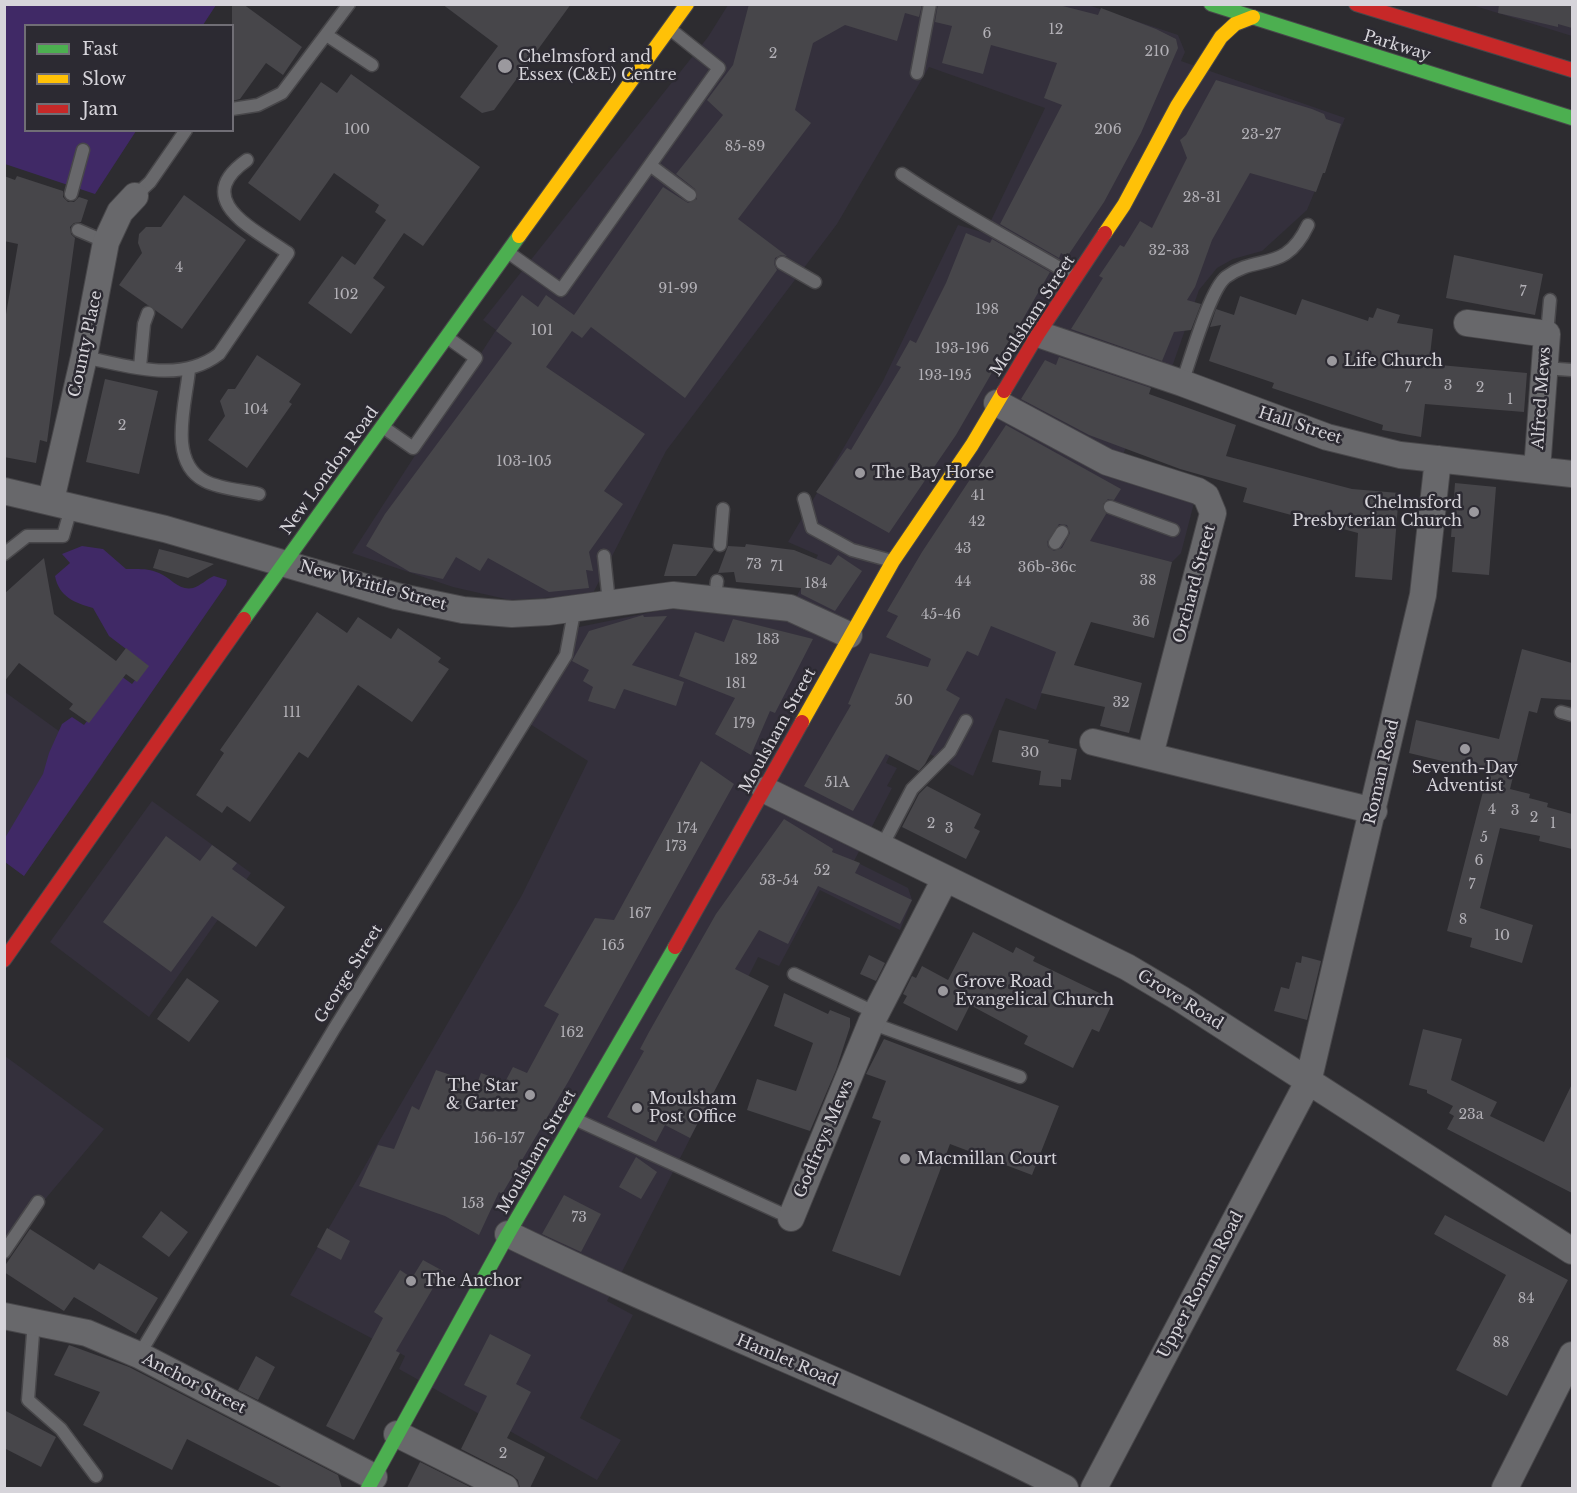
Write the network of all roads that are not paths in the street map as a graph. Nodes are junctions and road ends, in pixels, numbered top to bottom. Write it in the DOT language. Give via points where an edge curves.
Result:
graph roads {
  1 [pos="350,4"];
  2 [pos="687,4"];
  3 [pos="930,4"];
  4 [pos="1211,4"];
  5 [pos="1356,4"];
  6 [pos="1253,17"];
  7 [pos="670,29"];
  8 [pos="328,36"];
  9 [pos="372,65"];
  10 [pos="1572,70"];
  11 [pos="917,73"];
  12 [pos="234,109"];
  13 [pos="1572,118"];
  14 [pos="185,132"];
  15 [pos="83,150"];
  16 [pos="247,160"];
  17 [pos="650,165"];
  18 [pos="902,174"];
  19 [pos="71,194"];
  20 [pos="690,195"];
  21 [pos="135,196"];
  22 [pos="1308,225"];
  23 [pos="78,230"];
  24 [pos="106,242"];
  25 [pos="508,252"];
  26 [pos="782,263"];
  27 [pos="1076,278"];
  28 [pos="815,282"];
  29 [pos="1550,300"];
  30 [pos="148,313"];
  31 [pos="1467,323"];
  32 [pos="1038,334"];
  33 [pos="1547,334"];
  34 [pos="446,337"];
  35 [pos="84,357"];
  36 [pos="140,367"];
  37 [pos="1544,368"];
  38 [pos="189,370"];
  39 [pos="1572,370"];
  40 [pos="1182,383"];
  41 [pos="998,403"];
  42 [pos="382,426"];
  43 [pos="1438,459"];
  44 [pos="1537,470"];
  45 [pos="1572,474"];
  46 [pos="4,490"];
  47 [pos="259,494"];
  48 [pos="804,499"];
  49 [pos="61,502"];
  50 [pos="1110,507"];
  51 [pos="723,509"];
  52 [pos="1173,530"];
  53 [pos="720,545"];
  54 [pos="4,554"];
  55 [pos="604,556"];
  56 [pos="893,561"];
  57 [pos="284,562"];
  58 [pos="609,602"];
  59 [pos="575,608"];
  60 [pos="849,635"];
  61 [pos="966,721"];
  62 [pos="1093,742"];
  63 [pos="1150,755"];
  64 [pos="765,790"];
  65 [pos="1374,811"];
  66 [pos="881,848"];
  67 [pos="945,879"];
  68 [pos="4,960"];
  69 [pos="794,974"];
  70 [pos="873,1018"];
  71 [pos="1020,1077"];
  72 [pos="1308,1082"];
  73 [pos="576,1119"];
  74 [pos="38,1202"];
  75 [pos="783,1215"];
  76 [pos="508,1234"];
  77 [pos="1572,1251"];
  78 [pos="4,1252"];
  79 [pos="4,1316"];
  80 [pos="34,1320"];
  81 [pos="139,1355"];
  82 [pos="1572,1355"];
  83 [pos="397,1434"];
  84 [pos="96,1476"];
  85 [pos="371,1483"];
  86 [pos="505,1488"];
  87 [pos="1065,1488"];
  88 [pos="1094,1488"];
  89 [pos="1504,1488"];
  1 -- 8 [label="lane"];
  2 -- 7 [label="main road, New London Road"];
  3 -- 11 [label="lane"];
  4 -- 6 [label="main road, Parkway"];
  5 -- 10 [label="main road, Parkway"];
  6 -- 13 [label="main road, Parkway"];
  6 -- 27 [label="main road, Moulsham Street" via="1235,24 1221,37 1177,106 1124,205"];
  7 -- 17 [label="lane" via="719,68"];
  7 -- 25 [label="main road, New London Road"];
  8 -- 9 [label="lane"];
  8 -- 12 [label="lane" via="282,93 271,100"];
  14 -- 21 [label="lane" via="150,182"];
  15 -- 19 [label="lane"];
  16 -- 38 [label="lane" via="231,172 224,186 225,202 232,214 288,253 219,354"];
  17 -- 20 [label="lane"];
  17 -- 25 [label="lane" via="561,290"];
  18 -- 27 [label="lane" via="955,210"];
  21 -- 24 [label="street, County Place" via="120,212"];
  22 -- 40 [label="lane" via="1287,253 1236,271 1218,285"];
  23 -- 24 [label="lane"];
  24 -- 35 [label="street, County Place"];
  25 -- 34 [label="main road, New London Road"];
  26 -- 28 [label="lane"];
  27 -- 32 [label="main road, Moulsham Street"];
  29 -- 33 [label="lane"];
  30 -- 36 [label="lane"];
  31 -- 33 [label="street, Alfred Mews"];
  32 -- 40 [label="street, Hall Street"];
  32 -- 41 [label="main road, Moulsham Street"];
  33 -- 37 [label="street, Alfred Mews"];
  34 -- 42 [label="main road, New London Road"];
  34 -- 42 [label="lane" via="476,358 413,448"];
  35 -- 36 [label="lane"];
  35 -- 49 [label="street, County Place"];
  36 -- 38 [label="lane" via="171,372"];
  37 -- 39 [label="lane"];
  37 -- 44 [label="street, Alfred Mews"];
  38 -- 47 [label="lane" via="184,461 192,473 206,482"];
  40 -- 43 [label="street, Hall Street" via="1327,437 1400,455"];
  41 -- 56 [label="main road, Moulsham Street" via="918,529"];
  41 -- 63 [label="street, Orchard Street" via="1103,469 1206,496 1213,513"];
  42 -- 57 [label="main road, New London Road"];
  43 -- 44 [label="street, Hall Street"];
  43 -- 65 [label="street, Roman Road" via="1423,595"];
  44 -- 45 [label="street, Hall Street"];
  46 -- 49 [label="street, New Writtle Street"];
  48 -- 56 [label="lane" via="812,528 852,550"];
  49 -- 54 [label="lane" via="63,536 27,536"];
  49 -- 57 [label="street, New Writtle Street"];
  50 -- 52 [label="lane"];
  51 -- 53 [label="lane"];
  55 -- 58 [label="lane"];
  56 -- 60 [label="main road, Moulsham Street"];
  57 -- 59 [label="street, New Writtle Street" via="396,596 463,610 512,614"];
  57 -- 68 [label="main road, New London Road"];
  58 -- 59 [label="street, New Writtle Street"];
  58 -- 60 [label="street, New Writtle Street" via="716,589 790,608"];
  59 -- 81 [label="lane, George Street" via="566,655 338,1021"];
  60 -- 64 [label="main road, Moulsham Street"];
  61 -- 66 [label="lane" via="950,752 912,789"];
  62 -- 63 [label="street"];
  63 -- 65 [label="street"];
  64 -- 66 [label="street, Grove Road"];
  64 -- 73 [label="main road, Moulsham Street"];
  65 -- 72 [label="street, Roman Road"];
  66 -- 67 [label="street, Grove Road"];
  67 -- 70 [label="street, Godfreys Mews"];
  67 -- 72 [label="street, Grove Road" via="1127,967"];
  69 -- 70 [label="lane"];
  70 -- 71 [label="lane"];
  70 -- 75 [label="street, Godfreys Mews"];
  72 -- 77 [label="street, Grove Road"];
  72 -- 88 [label="street, Upper Roman Road"];
  73 -- 75 [label="lane, Godfreys Mews"];
  73 -- 76 [label="main road, Moulsham Street"];
  74 -- 78 [label="lane"];
  76 -- 83 [label="main road, Moulsham Street"];
  76 -- 87 [label="street, Hamlet Road" via="614,1286 896,1406"];
  79 -- 80 [label="street, Anchor Street"];
  80 -- 81 [label="street, Anchor Street" via="87,1333"];
  80 -- 84 [label="lane" via="28,1400 61,1429"];
  81 -- 85 [label="street, Anchor Street"];
  82 -- 89 [label="street"];
  83 -- 85 [label="main road, Moulsham Street"];
  83 -- 86 [label="street"];
}
